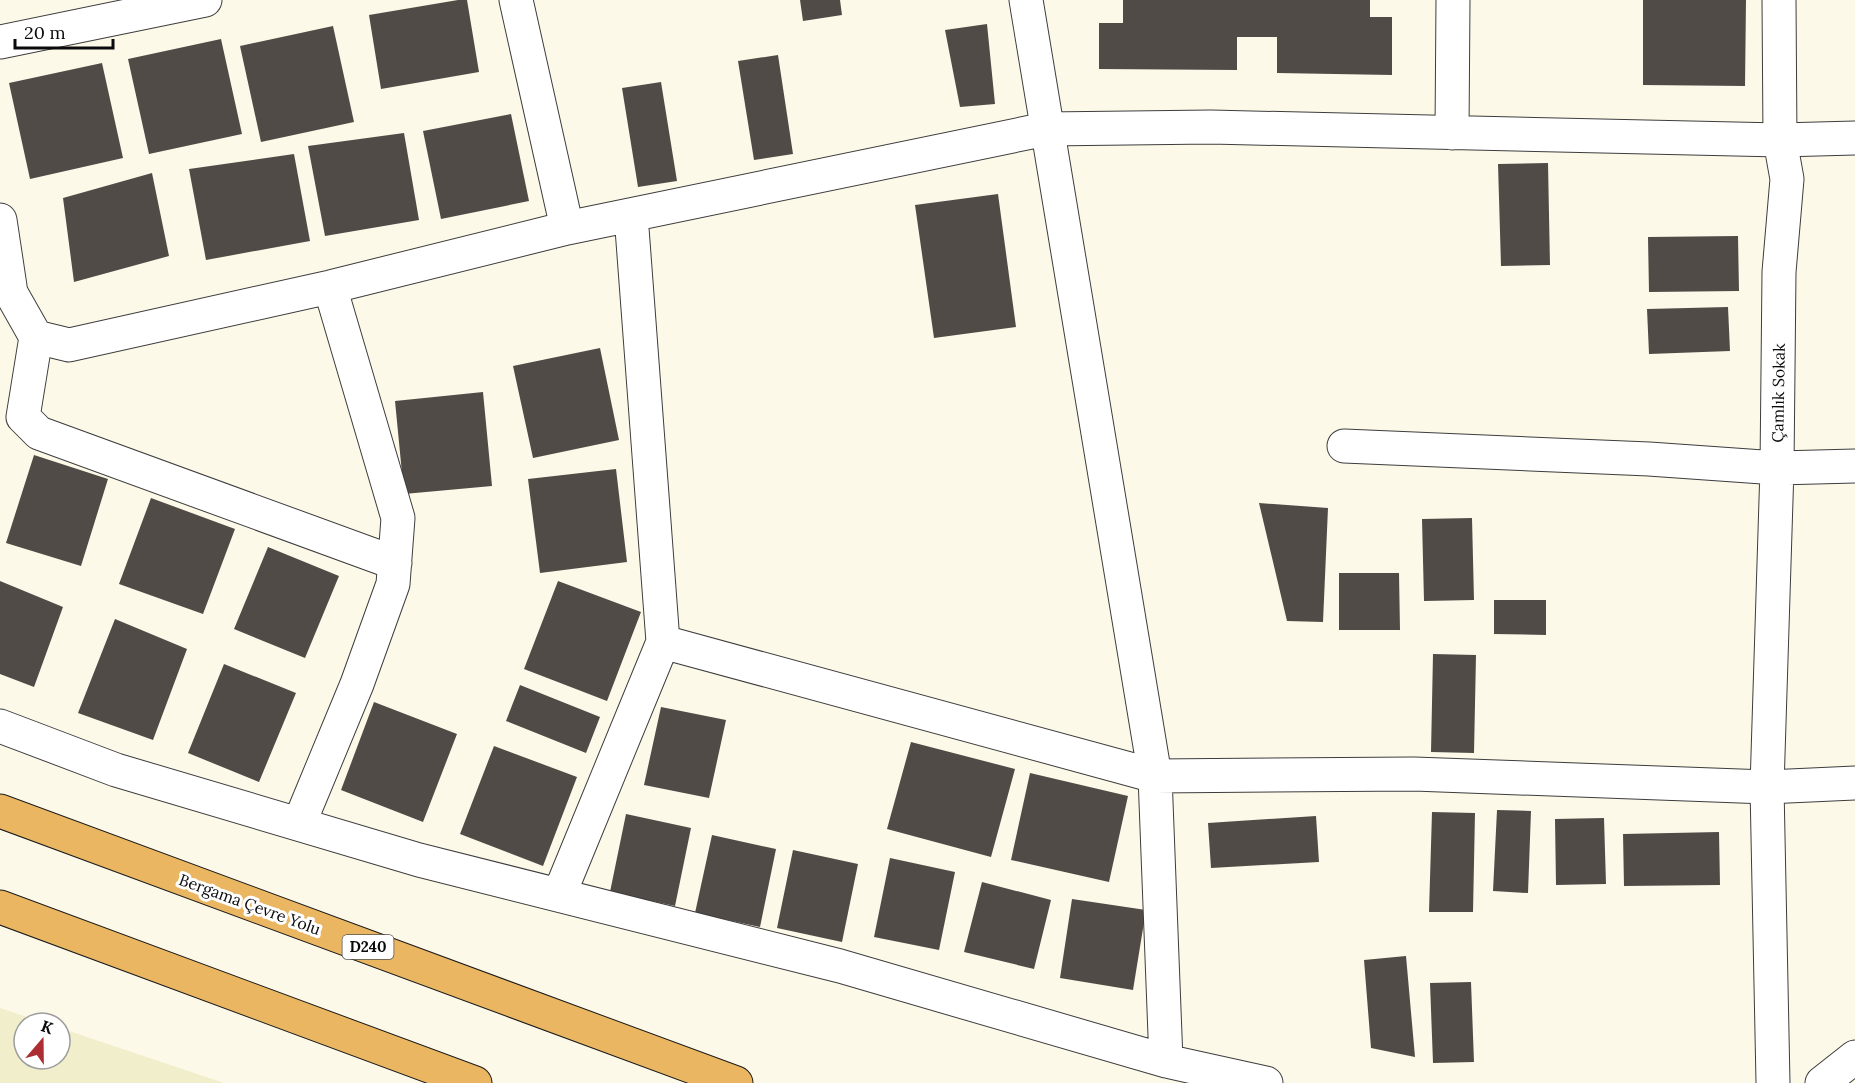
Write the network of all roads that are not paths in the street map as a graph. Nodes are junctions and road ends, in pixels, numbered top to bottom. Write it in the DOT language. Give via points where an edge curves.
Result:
graph roads {
  1 [pos="205,0"];
  2 [pos="516,0"];
  3 [pos="1026,0"];
  4 [pos="1453,0"];
  5 [pos="1779,0"];
  6 [pos="0,42"];
  7 [pos="1046,129"];
  8 [pos="1452,133"];
  9 [pos="1855,138"];
  10 [pos="1780,140"];
  11 [pos="631,215"];
  12 [pos="0,220"];
  13 [pos="567,228"];
  14 [pos="330,287"];
  15 [pos="36,337"];
  16 [pos="1344,446"];
  17 [pos="1855,466"];
  18 [pos="1777,468"];
  19 [pos="395,563"];
  20 [pos="663,642"];
  21 [pos="0,726"];
  22 [pos="1155,776"];
  23 [pos="1855,783"];
  24 [pos="1767,786"];
  25 [pos="0,811"];
  26 [pos="299,824"];
  27 [pos="559,895"];
  28 [pos="0,907"];
  29 [pos="1855,1057"];
  30 [pos="1166,1061"];
  31 [pos="476,1083"];
  32 [pos="736,1083"];
  33 [pos="1266,1083"];
  34 [pos="1773,1083"];
  35 [pos="1822,1083"];
  1 -- 6 [label="street"];
  2 -- 13 [label="street"];
  3 -- 7 [label="street"];
  4 -- 8 [label="street"];
  5 -- 10 [label="street, Çamlık Sokak"];
  7 -- 8 [label="street" via="1211,127"];
  7 -- 11 [label="street"];
  7 -- 22 [label="street"];
  8 -- 10 [label="street"];
  9 -- 10 [label="street"];
  10 -- 18 [label="street, Çamlık Sokak" via="1787,178 1779,272"];
  11 -- 13 [label="street"];
  11 -- 20 [label="street"];
  12 -- 15 [label="street" via="11,292"];
  13 -- 14 [label="street"];
  14 -- 15 [label="street" via="69,345"];
  14 -- 19 [label="street" via="398,518"];
  15 -- 19 [label="street" via="23,417 39,433"];
  16 -- 18 [label="street"];
  17 -- 18 [label="street"];
  18 -- 24 [label="street, Çamlık Sokak"];
  19 -- 26 [label="street" via="393,585 357,684"];
  20 -- 22 [label="street"];
  20 -- 27 [label="street"];
  21 -- 26 [label="street" via="116,770"];
  22 -- 24 [label="street" via="1414,774"];
  22 -- 30 [label="street"];
  23 -- 24 [label="street"];
  24 -- 34 [label="street, Çamlık Sokak"];
  25 -- 32 [label="highway, Bergama Çevre Yolu / D240"];
  26 -- 27 [label="street" via="419,860"];
  27 -- 30 [label="street" via="840,966"];
  28 -- 31 [label="highway"];
  29 -- 35 [label="street"];
  30 -- 33 [label="street"];
}
